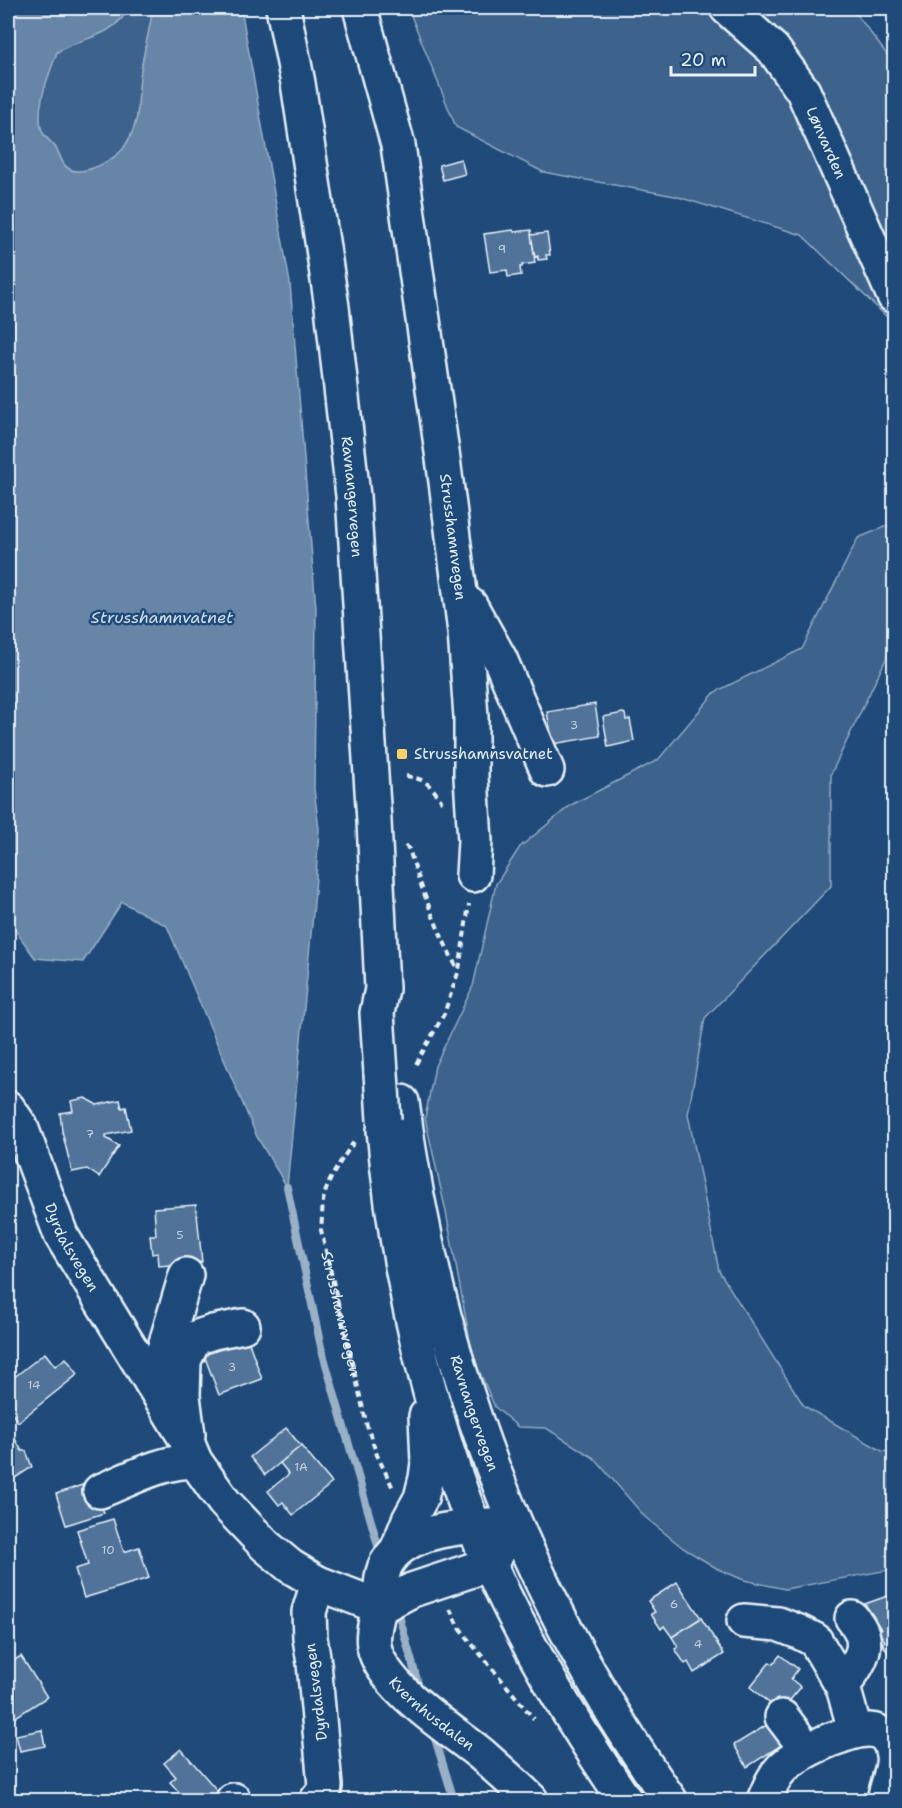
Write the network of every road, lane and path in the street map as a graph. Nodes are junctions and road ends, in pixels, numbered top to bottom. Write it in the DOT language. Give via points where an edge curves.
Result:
graph roads {
  1 [pos="283,8"];
  2 [pos="360,8"];
  3 [pos="728,8"];
  4 [pos="894,296"];
  5 [pos="461,600"];
  6 [pos="548,770"];
  7 [pos="374,821"];
  8 [pos="473,875"];
  9 [pos="459,970"];
  10 [pos="398,1069"];
  11 [pos="8,1108"];
  12 [pos="393,1111"];
  13 [pos="355,1142"];
  14 [pos="186,1275"];
  15 [pos="243,1326"];
  16 [pos="422,1358"];
  17 [pos="151,1382"];
  18 [pos="190,1450"];
  19 [pos="100,1491"];
  20 [pos="403,1509"];
  21 [pos="514,1523"];
  22 [pos="476,1527"];
  23 [pos="397,1550"];
  24 [pos="490,1564"];
  25 [pos="438,1581"];
  26 [pos="332,1588"];
  27 [pos="380,1607"];
  28 [pos="852,1618"];
  29 [pos="744,1621"];
  30 [pos="843,1687"];
  31 [pos="782,1717"];
  32 [pos="540,1726"];
  33 [pos="877,1728"];
  34 [pos="807,1750"];
  35 [pos="317,1800"];
  36 [pos="531,1800"];
  37 [pos="625,1800"];
  38 [pos="670,1800"];
  39 [pos="764,1800"];
  40 [pos="884,1800"];
  1 -- 7 [label="main road, Ravnangervegen" via="332,307 353,496"];
  2 -- 5 [label="main road, Strusshamnvegen" via="398,145"];
  3 -- 4 [label="main road, Lønvarden" via="772,49 803,91"];
  5 -- 6 [label="main road" via="470,605 500,659"];
  5 -- 8 [label="main road, Strusshamnvegen" via="471,717"];
  7 -- 9 [label="path" via="409,849 425,900"];
  7 -- 10 [label="main road, Ravnangervegen" via="382,989 377,1013"];
  8 -- 9 [label="path"];
  9 -- 10 [label="path" via="444,1014"];
  10 -- 12 [label="main road, Ravnangervegen, bridge"];
  11 -- 17 [label="main road, Dyrdalsvegen" via="21,1127 61,1235"];
  12 -- 16 [label="main road, Ravnangervegen" via="388,1172"];
  12 -- 21 [label="main road, Ravnangervegen" via="411,1170 443,1314 472,1413"];
  13 -- 20 [label="path, Strusshamnvegen" via="327,1188 321,1230 367,1426"];
  14 -- 17 [label="main road"];
  15 -- 18 [label="main road" via="195,1338 184,1360 183,1396"];
  16 -- 20 [label="main road, Kvernhusdalen" via="428,1463 421,1498"];
  16 -- 22 [label="main road, Ravnangervegen"];
  17 -- 18 [label="main road, Dyrdalsvegen"];
  18 -- 19 [label="main road" via="179,1461"];
  18 -- 26 [label="main road, Dyrdalsvegen" via="225,1502 266,1546 290,1566"];
  20 -- 23 [label="main road, Kvernhusdalen"];
  21 -- 22 [label="main road"];
  21 -- 24 [label="main road"];
  21 -- 38 [label="main road, Ravnangervegen" via="572,1644"];
  22 -- 23 [label="main road" via="444,1529"];
  22 -- 24 [label="main road, Ravnangervegen"];
  23 -- 27 [label="main road, Kvernhusdalen" via="387,1562 381,1580"];
  24 -- 25 [label="main road"];
  24 -- 37 [label="main road, Ravnangervegen" via="543,1671"];
  25 -- 27 [label="main road"];
  25 -- 32 [label="path" via="457,1624"];
  26 -- 27 [label="main road"];
  26 -- 35 [label="main road, Dyrdalsvegen" via="309,1612 325,1786"];
  27 -- 36 [label="main road, Kvernhusdalen" via="374,1645 390,1678"];
  28 -- 30 [label="main road" via="863,1635 865,1647"];
  29 -- 30 [label="main road" via="778,1624 815,1640"];
  30 -- 33 [label="main road"];
  31 -- 34 [label="main road"];
  33 -- 34 [label="main road"];
  33 -- 40 [label="main road" via="890,1744 893,1758"];
  34 -- 39 [label="main road" via="781,1769"];
}
